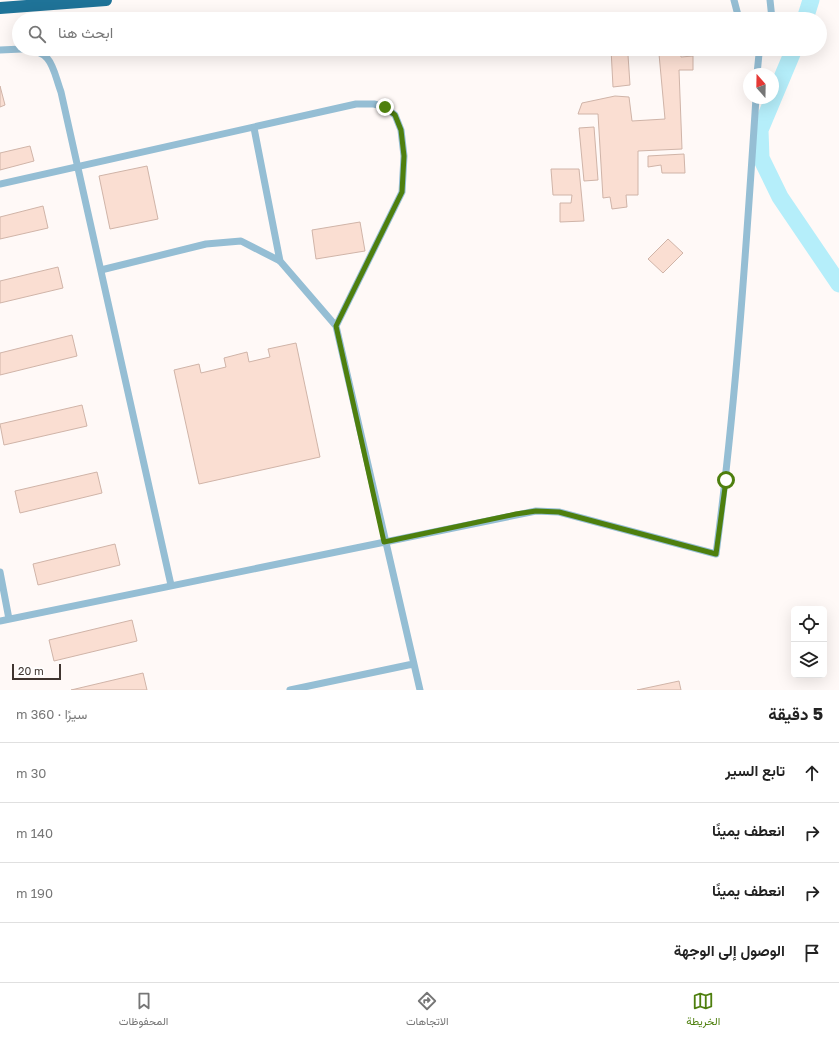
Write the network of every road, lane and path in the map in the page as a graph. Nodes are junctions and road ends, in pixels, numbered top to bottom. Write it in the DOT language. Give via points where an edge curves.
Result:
graph roads {
  1 [pos="106,0"];
  2 [pos="734,0"];
  3 [pos="770,0"];
  4 [pos="0,8"];
  5 [pos="737,12"];
  6 [pos="771,12"];
  7 [pos="12,49"];
  8 [pos="0,50"];
  9 [pos="46,56"];
  10 [pos="758,56"];
  11 [pos="757,68"];
  12 [pos="756,104"];
  13 [pos="254,128"];
  14 [pos="78,168"];
  15 [pos="0,184"];
  16 [pos="280,261"];
  17 [pos="101,270"];
  18 [pos="336,326"];
  19 [pos="384,542"];
  20 [pos="0,572"];
  21 [pos="171,585"];
  22 [pos="9,619"];
  23 [pos="0,621"];
  24 [pos="413,664"];
  25 [pos="290,690"];
  26 [pos="420,690"];
  1 -- 4 [label="highway"];
  2 -- 5 [label="lane"];
  3 -- 6 [label="lane"];
  7 -- 8 [label="lane"];
  9 -- 14 [label="lane" via="62,92"];
  10 -- 11 [label="lane"];
  12 -- 19 [label="lane" via="726,480 716,554 552,511 516,514"];
  13 -- 14 [label="lane"];
  13 -- 16 [label="lane"];
  13 -- 18 [label="lane" via="356,104 385,107 395,115 401,130 404,156 402,192"];
  14 -- 15 [label="lane"];
  14 -- 17 [label="lane"];
  16 -- 17 [label="lane" via="241,241 206,244"];
  16 -- 18 [label="lane"];
  17 -- 21 [label="lane"];
  18 -- 19 [label="lane"];
  19 -- 21 [label="lane"];
  19 -- 24 [label="lane"];
  20 -- 22 [label="lane"];
  21 -- 22 [label="lane"];
  22 -- 23 [label="lane"];
  24 -- 25 [label="lane"];
  24 -- 26 [label="lane"];
}
